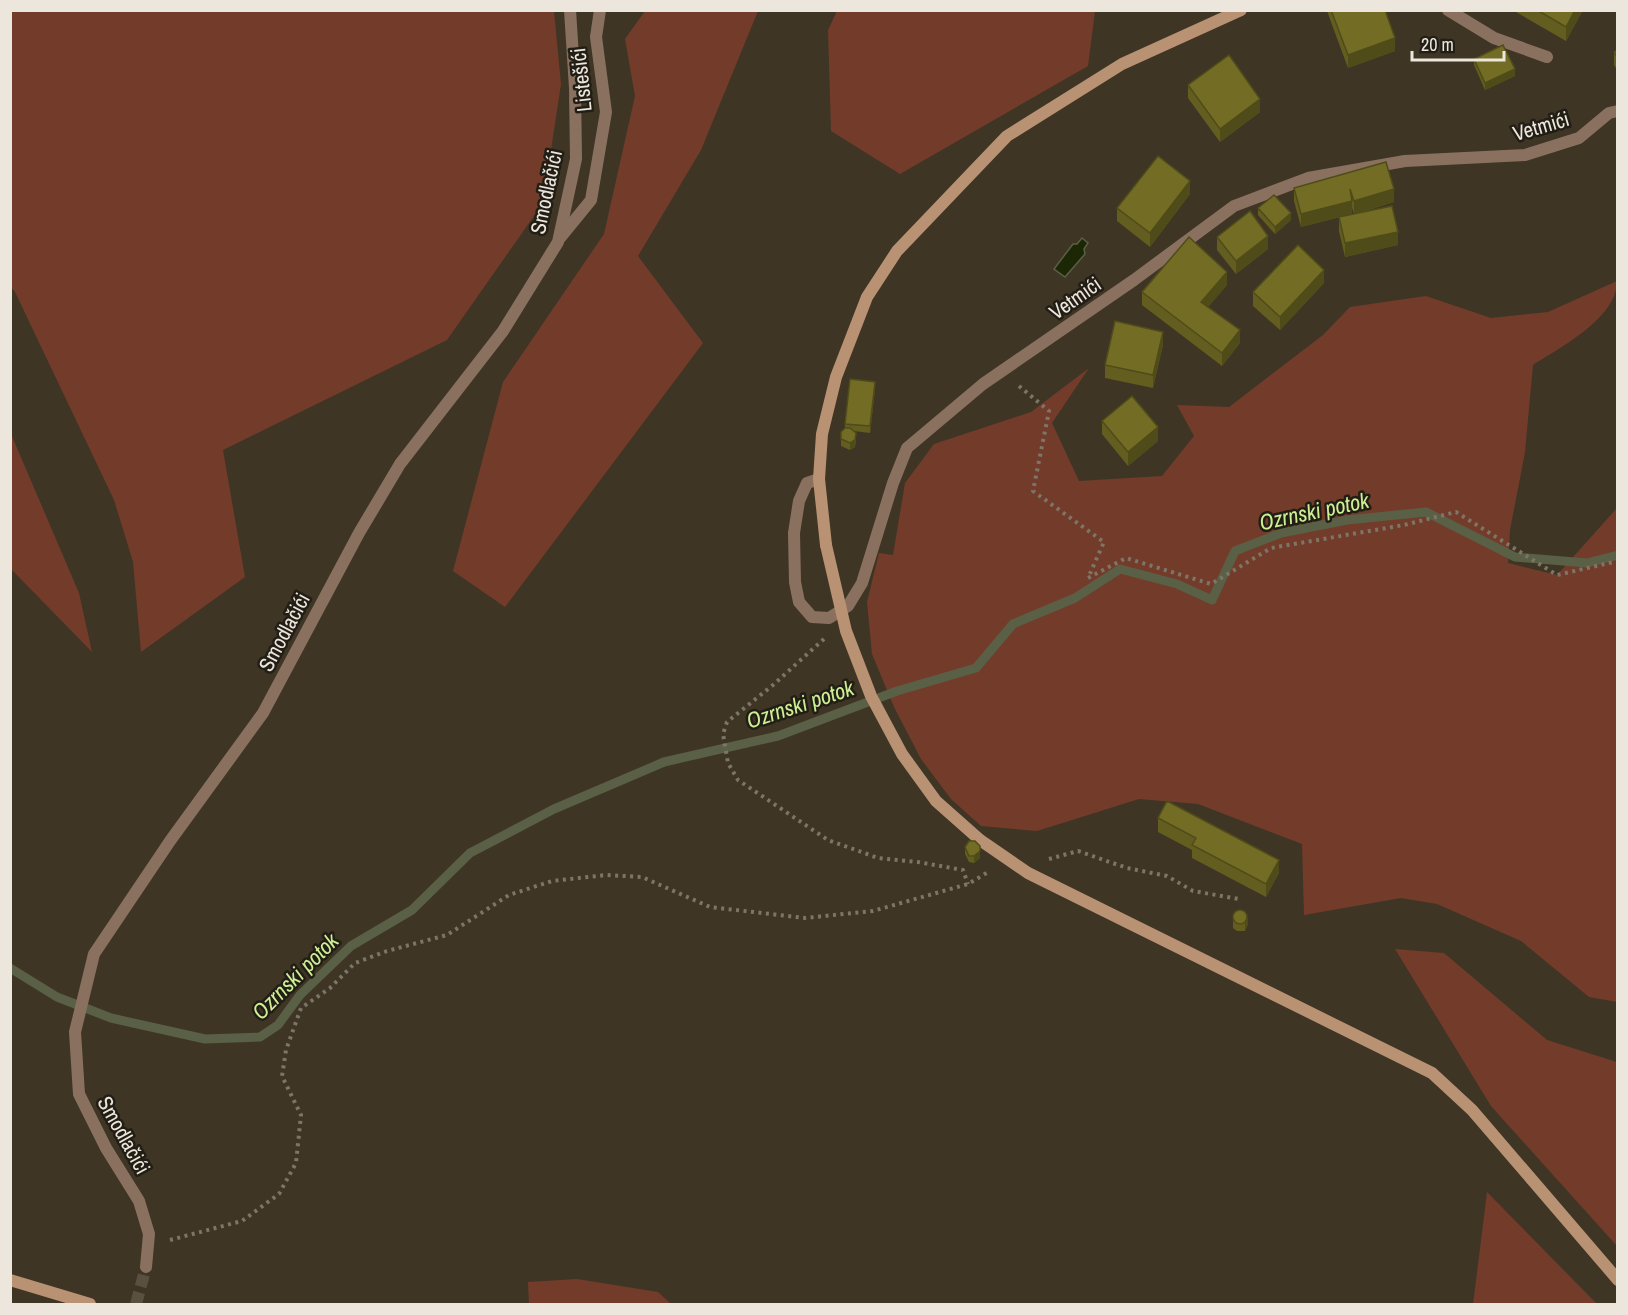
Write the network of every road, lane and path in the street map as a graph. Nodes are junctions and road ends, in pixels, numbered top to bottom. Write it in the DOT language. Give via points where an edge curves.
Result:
graph roads {
  1 [pos="570,10"];
  2 [pos="600,10"];
  3 [pos="1241,10"];
  4 [pos="1448,10"];
  5 [pos="1548,57"];
  6 [pos="1617,111"];
  7 [pos="558,242"];
  8 [pos="1002,372"];
  9 [pos="819,479"];
  10 [pos="1617,561"];
  11 [pos="828,618"];
  12 [pos="1008,859"];
  13 [pos="1029,873"];
  14 [pos="968,884"];
  15 [pos="1239,899"];
  16 [pos="149,1234"];
  17 [pos="146,1268"];
  18 [pos="10,1280"];
  19 [pos="1617,1280"];
  20 [pos="90,1305"];
  1 -- 7 [label="street, Smodlačići" via="576,159"];
  2 -- 7 [label="street, Listešići" via="596,37 606,112 591,200"];
  3 -- 9 [label="street" via="1122,64 1007,136 897,251 867,297 836,377 822,434"];
  4 -- 5 [label="street" via="1494,38"];
  6 -- 8 [label="street, Vetmići" via="1609,113 1579,138 1525,154 1405,161 1308,178 1234,206"];
  7 -- 16 [label="street, Smodlačići" via="503,331 400,464 263,713 94,954 75,1032 79,1094 139,1201"];
  8 -- 10 [label="path" via="1049,411 1033,490 1104,542 1088,578 1126,558 1211,584 1271,548 1456,512 1557,575"];
  8 -- 11 [label="street, Vetmići" via="907,448 862,583 848,606"];
  9 -- 11 [label="street" via="807,483 799,501 794,533 795,582 800,602 812,617"];
  9 -- 12 [label="street, bridge" via="826,545 846,631 871,696 902,754 936,801"];
  11 -- 14 [label="path" via="825,638 727,722 723,734 728,764 738,780 828,840 878,858 963,870"];
  12 -- 13 [label="street"];
  12 -- 14 [label="path"];
  13 -- 15 [label="path" via="1052,857 1078,851 1127,868 1167,876 1193,891"];
  13 -- 19 [label="street" via="1432,1073 1472,1110"];
  14 -- 16 [label="path" via="873,911 806,918 710,907 642,877 606,874 552,881 509,894 447,935 355,963 330,988 301,1008 286,1050 282,1076 301,1115 296,1163 279,1194 242,1221 167,1241"];
  16 -- 17 [label="street, Smodlačići"];
  18 -- 20 [label="street"];
}
